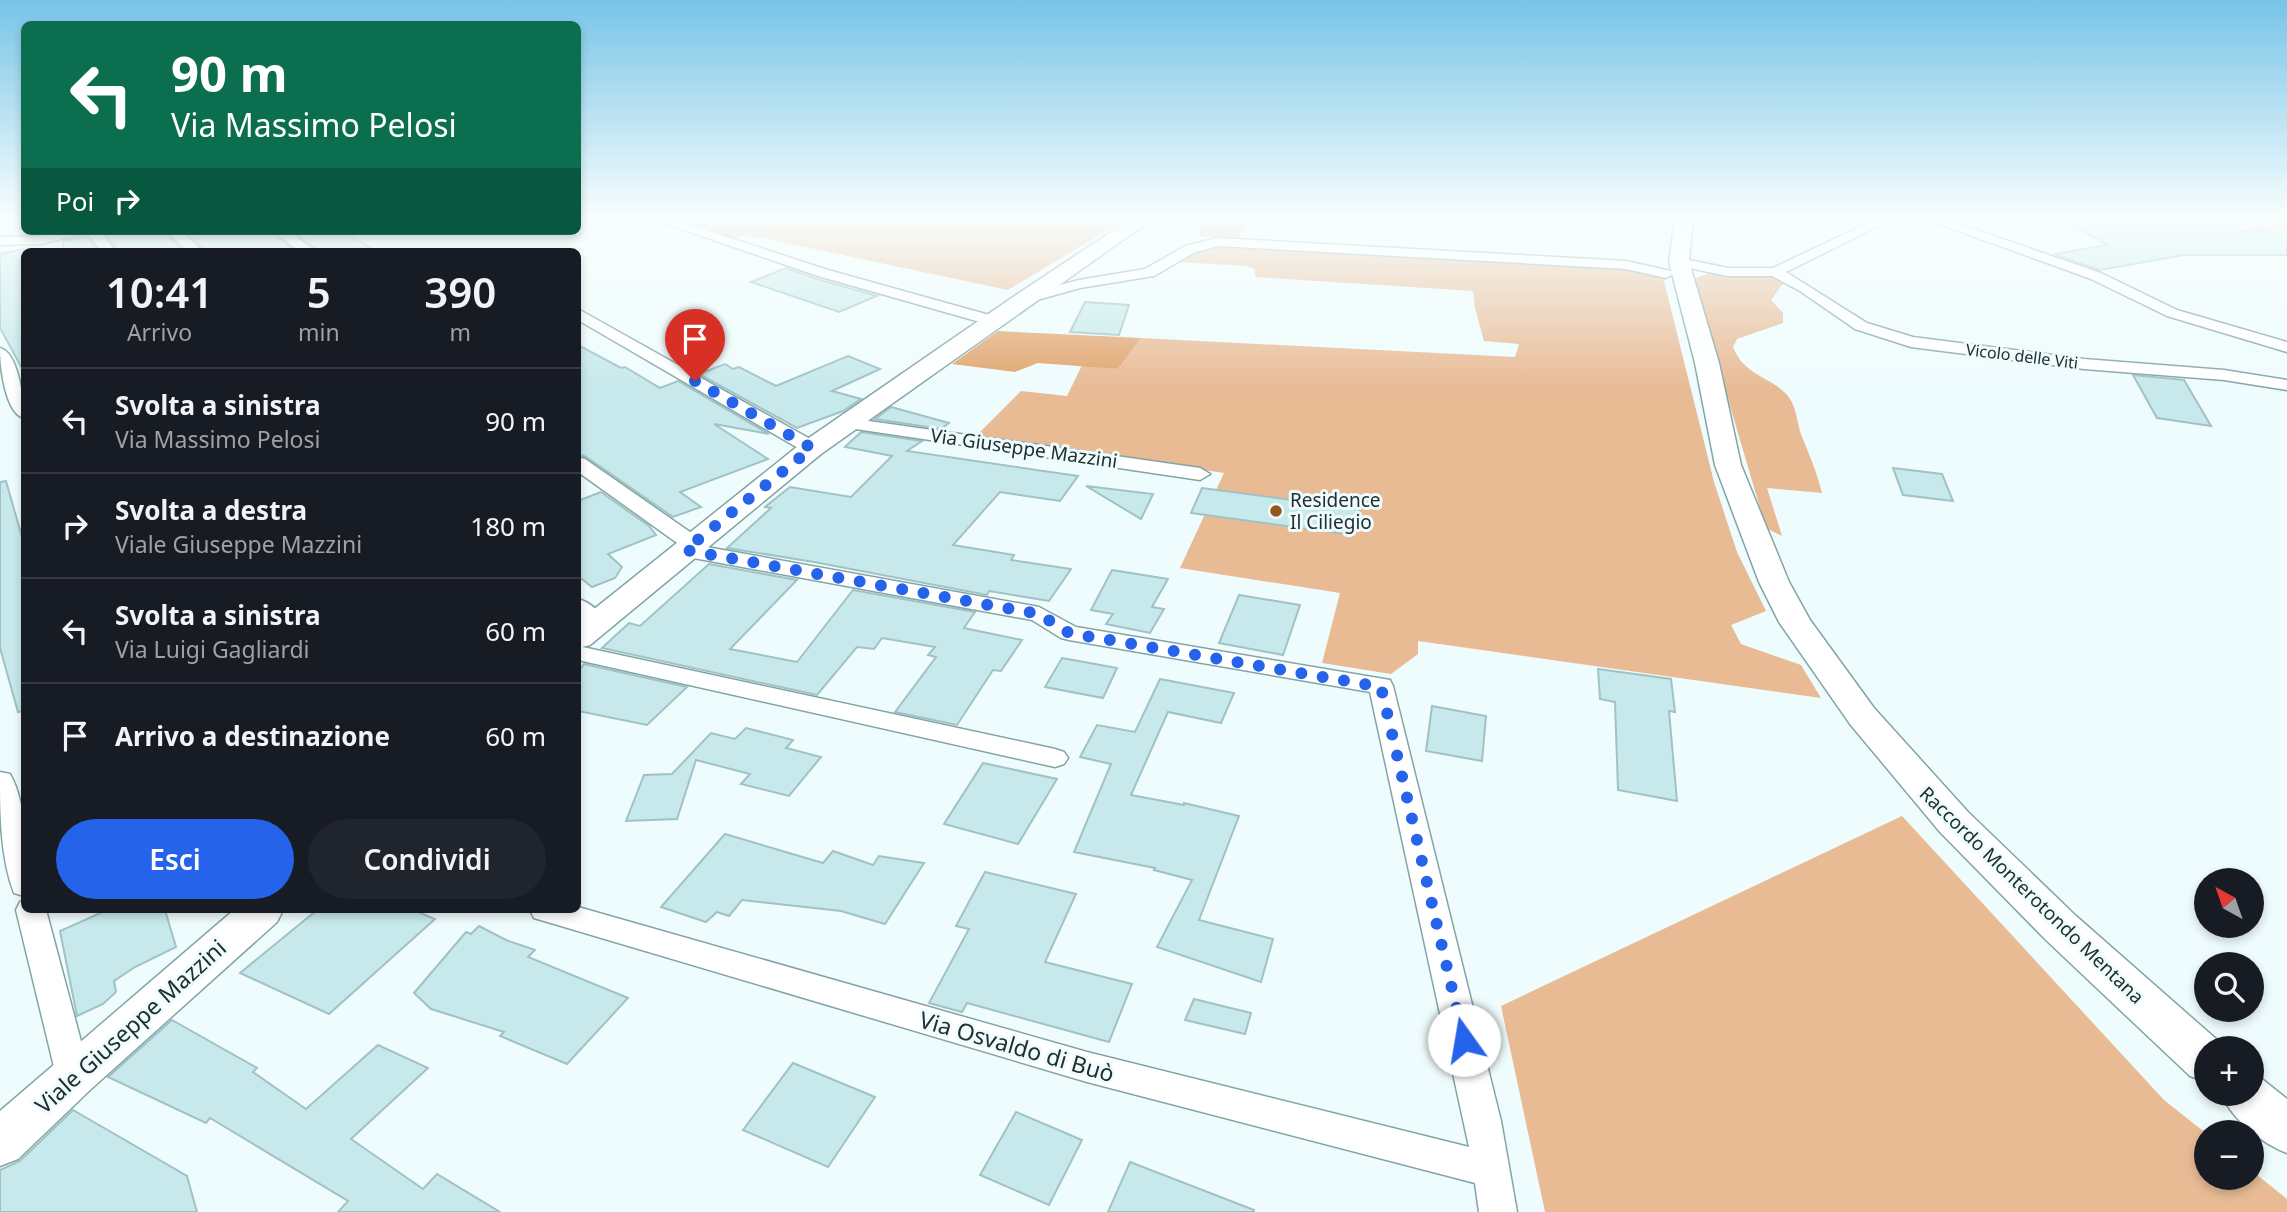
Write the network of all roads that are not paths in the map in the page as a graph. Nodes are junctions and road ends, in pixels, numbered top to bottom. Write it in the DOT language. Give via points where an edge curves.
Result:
graph roads {
  1 [pos="829,275"];
  2 [pos="1060,275"];
  3 [pos="1139,275"];
  4 [pos="1675,275"];
  5 [pos="1780,275"];
  6 [pos="2092,275"];
  7 [pos="1023,299"];
  8 [pos="581,316"];
  9 [pos="994,321"];
  10 [pos="2287,347"];
  11 [pos="0,353"];
  12 [pos="2287,385"];
  13 [pos="21,406"];
  14 [pos="848,423"];
  15 [pos="812,448"];
  16 [pos="581,465"];
  17 [pos="1200,474"];
  18 [pos="688,547"];
  19 [pos="584,622"];
  20 [pos="581,654"];
  21 [pos="1055,758"];
  22 [pos="0,781"];
  23 [pos="21,872"];
  24 [pos="32,913"];
  25 [pos="555,913"];
  26 [pos="242,917"];
  27 [pos="2194,1049"];
  28 [pos="73,1075"];
  29 [pos="2259,1106"];
  30 [pos="2287,1130"];
  31 [pos="0,1143"];
  32 [pos="1492,1170"];
  33 [pos="1498,1212"];
  1 -- 9 [label="street"];
  2 -- 7 [label="main road"];
  3 -- 7 [label="street"];
  4 -- 27 [label="main road, Raccordo Monterotondo Mentana" via="1707,363 1728,465 1774,582 1811,647 1891,751 1954,822 2070,937"];
  5 -- 12 [label="street, Vicolo delle Viti" via="1861,326 1911,342"];
  6 -- 10 [label="street" via="2172,313"];
  7 -- 9 [label="main road"];
  8 -- 15 [label="street"];
  9 -- 14 [label="main road"];
  11 -- 13 [label="street"];
  14 -- 15 [label="main road"];
  14 -- 17 [label="street, Via Giuseppe Mazzini"];
  15 -- 18 [label="main road"];
  16 -- 18 [label="street"];
  18 -- 19 [label="main road"];
  18 -- 32 [label="street" via="1039,614 1069,633 1381,687"];
  20 -- 21 [label="street"];
  22 -- 23 [label="street"];
  24 -- 28 [label="street"];
  25 -- 32 [label="street, Via Osvaldo di Buò" via="1087,1067"];
  26 -- 28 [label="main road, Viale Giuseppe Mazzini"];
  28 -- 31 [label="main road, Viale Giuseppe Mazzini"];
  29 -- 30 [label="main road"];
  32 -- 33 [label="street"];
}
